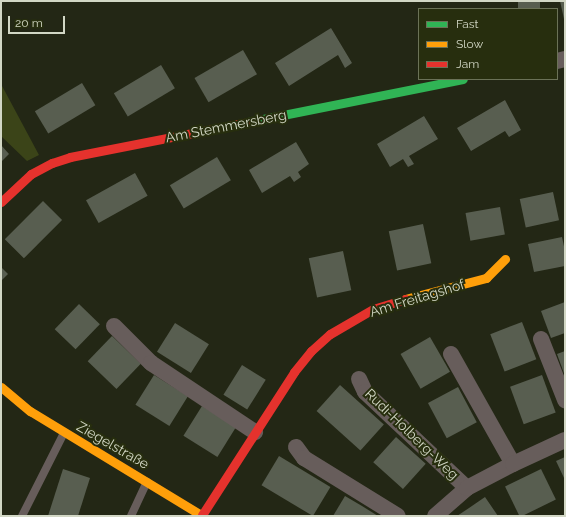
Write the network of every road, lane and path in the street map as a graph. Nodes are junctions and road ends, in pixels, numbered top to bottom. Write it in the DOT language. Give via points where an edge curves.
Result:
graph roads {
  1 [pos="458,80"];
  2 [pos="1,202"];
  3 [pos="505,259"];
  4 [pos="114,326"];
  5 [pos="541,339"];
  6 [pos="451,354"];
  7 [pos="359,379"];
  8 [pos="1,387"];
  9 [pos="565,400"];
  10 [pos="255,432"];
  11 [pos="64,433"];
  12 [pos="565,440"];
  13 [pos="296,446"];
  14 [pos="513,464"];
  15 [pos="147,481"];
  16 [pos="467,488"];
  17 [pos="22,516"];
  18 [pos="131,516"];
  19 [pos="202,516"];
  20 [pos="398,516"];
  21 [pos="435,516"];
  1 -- 2 [label="street, Am Stemmersberg" via="70,157 31,174"];
  3 -- 10 [label="street, Am Freitagshof" via="486,278 373,309 330,334 294,372"];
  4 -- 10 [label="street" via="151,363"];
  5 -- 9 [label="street"];
  6 -- 14 [label="street"];
  7 -- 16 [label="street, Rudi-Holberg-Weg" via="365,392"];
  8 -- 11 [label="street, Ziegelstraße" via="17,402"];
  10 -- 19 [label="street, Am Freitagshof"];
  11 -- 15 [label="street, Ziegelstraße"];
  11 -- 17 [label="lane, Ziegelstraße"];
  12 -- 14 [label="street, Rudi-Holberg-Weg"];
  13 -- 20 [label="street" via="304,458"];
  14 -- 16 [label="street, Rudi-Holberg-Weg"];
  15 -- 18 [label="lane, Ziegelstraße"];
  15 -- 19 [label="street, Ziegelstraße"];
  16 -- 21 [label="street, Rudi-Holberg-Weg"];
}
